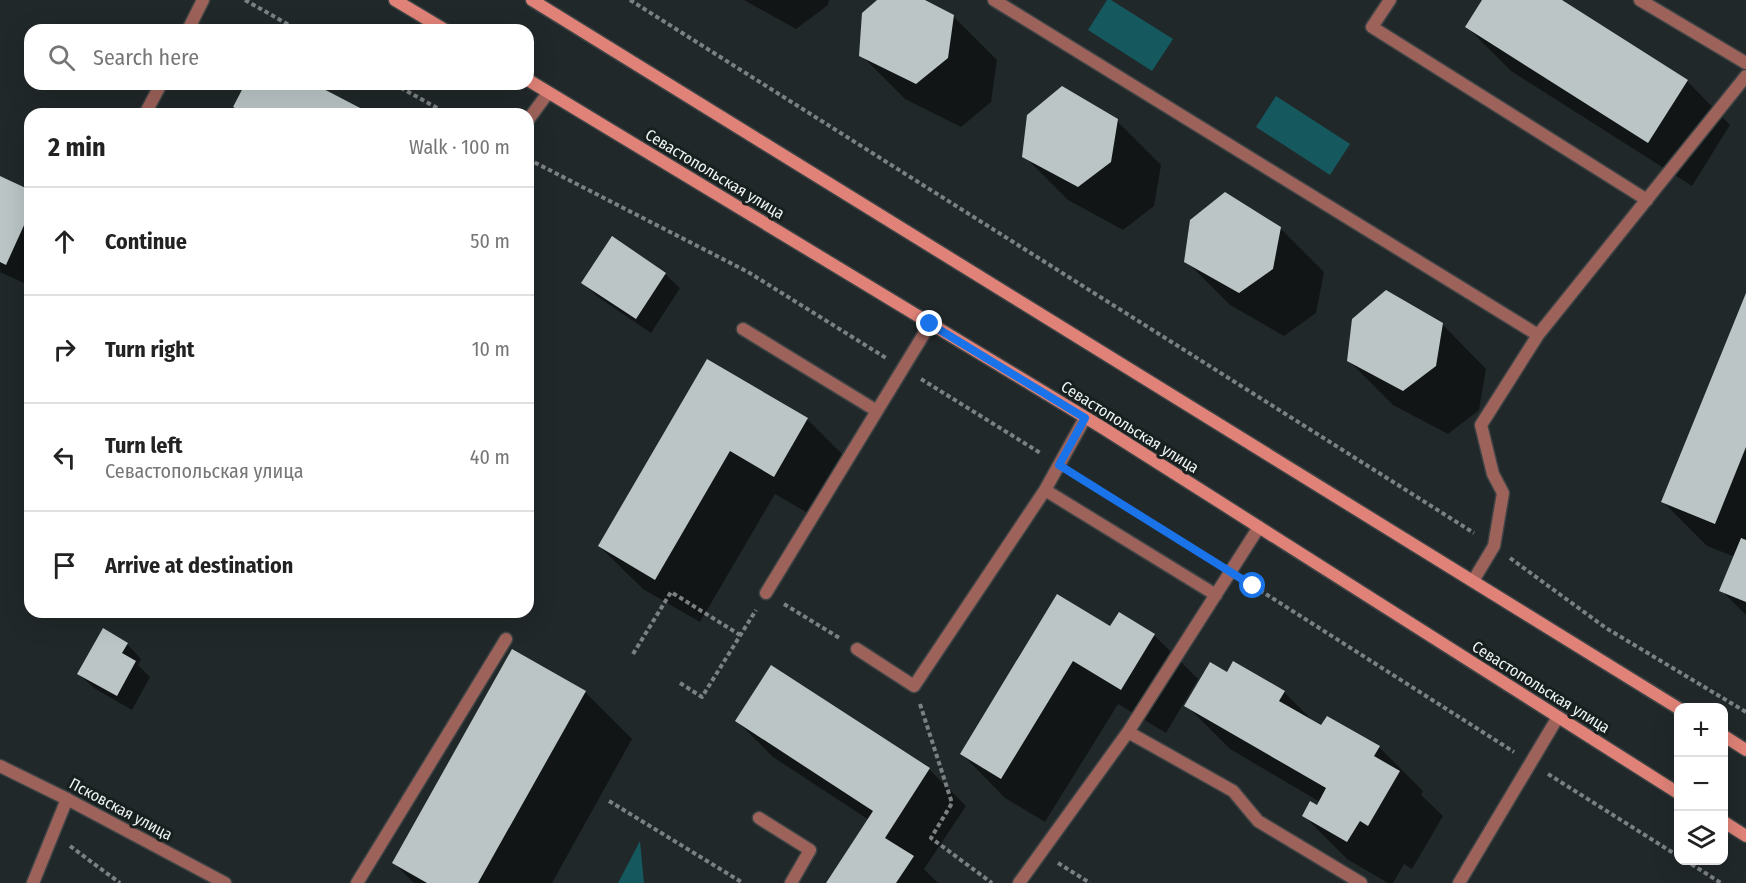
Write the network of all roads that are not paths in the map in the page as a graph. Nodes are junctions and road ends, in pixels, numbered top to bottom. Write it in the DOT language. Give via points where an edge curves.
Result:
graph roads {
  1 [pos="203,0"];
  2 [pos="395,0"];
  3 [pos="994,0"];
  4 [pos="1390,0"];
  5 [pos="1640,0"];
  6 [pos="536,1"];
  7 [pos="191,24"];
  8 [pos="435,24"];
  9 [pos="1746,63"];
  10 [pos="1746,76"];
  11 [pos="534,84"];
  12 [pos="158,90"];
  13 [pos="549,93"];
  14 [pos="149,108"];
  15 [pos="534,112"];
  16 [pos="1647,200"];
  17 [pos="930,324"];
  18 [pos="743,329"];
  19 [pos="1538,335"];
  20 [pos="877,411"];
  21 [pos="1085,418"];
  22 [pos="1045,490"];
  23 [pos="1259,527"];
  24 [pos="1473,581"];
  25 [pos="766,593"];
  26 [pos="1216,595"];
  27 [pos="506,639"];
  28 [pos="857,649"];
  29 [pos="1674,706"];
  30 [pos="1558,717"];
  31 [pos="1128,732"];
  32 [pos="1728,739"];
  33 [pos="1746,750"];
  34 [pos="0,766"];
  35 [pos="1674,790"];
  36 [pos="67,799"];
  37 [pos="759,818"];
  38 [pos="1728,825"];
  39 [pos="1746,836"];
  40 [pos="33,883"];
  41 [pos="225,883"];
  42 [pos="357,883"];
  43 [pos="791,883"];
  44 [pos="1019,883"];
  45 [pos="1361,883"];
  46 [pos="1460,883"];
  1 -- 7 [label="street"];
  2 -- 8 [label="main road"];
  3 -- 19 [label="street"];
  4 -- 16 [label="street" via="1372,27"];
  5 -- 9 [label="street"];
  6 -- 24 [label="main road"];
  10 -- 16 [label="street"];
  11 -- 13 [label="main road, Севастопольская улица"];
  12 -- 14 [label="street"];
  13 -- 15 [label="street"];
  13 -- 17 [label="main road, Севастопольская улица"];
  16 -- 19 [label="street"];
  17 -- 20 [label="street"];
  17 -- 21 [label="main road, Севастопольская улица"];
  18 -- 20 [label="street"];
  19 -- 24 [label="street" via="1481,425 1503,493 1494,546"];
  20 -- 25 [label="street"];
  21 -- 22 [label="street"];
  21 -- 23 [label="main road, Севастопольская улица"];
  22 -- 26 [label="street"];
  22 -- 28 [label="street" via="914,686"];
  23 -- 26 [label="street"];
  23 -- 30 [label="main road, Севастопольская улица"];
  24 -- 29 [label="main road"];
  26 -- 31 [label="street"];
  27 -- 42 [label="street"];
  30 -- 35 [label="main road, Севастопольская улица"];
  30 -- 46 [label="street"];
  31 -- 44 [label="street"];
  31 -- 45 [label="street" via="1233,791 1258,821"];
  32 -- 33 [label="main road"];
  34 -- 36 [label="street, Псковская улица"];
  36 -- 40 [label="street"];
  36 -- 41 [label="street, Псковская улица"];
  37 -- 43 [label="street" via="810,850"];
  38 -- 39 [label="main road"];
}
